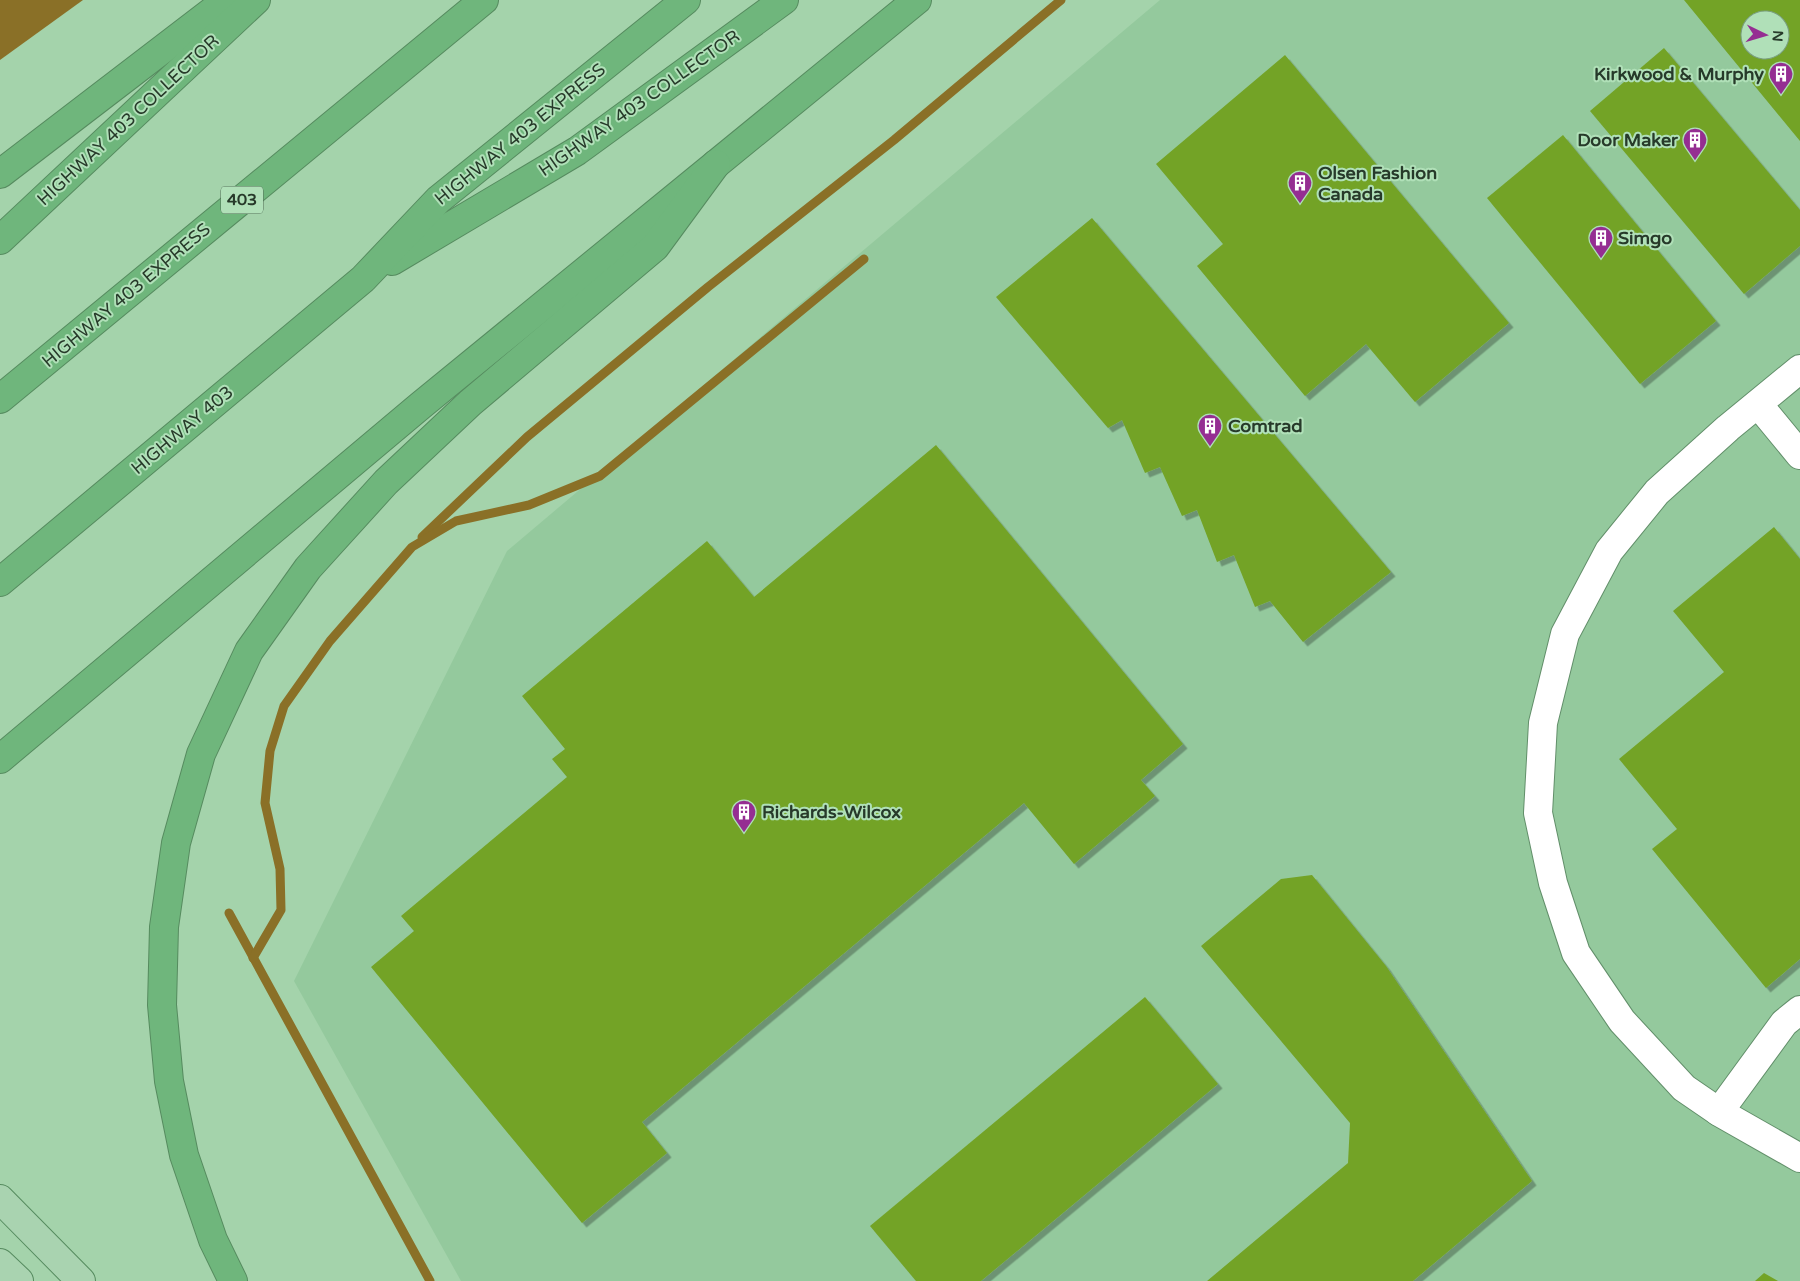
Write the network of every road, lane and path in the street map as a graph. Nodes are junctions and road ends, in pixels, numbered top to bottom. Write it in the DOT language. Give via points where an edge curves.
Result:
graph roads {
  1 [pos="227,0"];
  2 [pos="256,0"];
  3 [pos="484,0"];
  4 [pos="686,0"];
  5 [pos="784,0"];
  6 [pos="917,0"];
  7 [pos="716,164"];
  8 [pos="0,174"];
  9 [pos="0,240"];
  10 [pos="363,279"];
  11 [pos="1800,369"];
  12 [pos="0,399"];
  13 [pos="1758,404"];
  14 [pos="1800,455"];
  15 [pos="0,582"];
  16 [pos="0,759"];
  17 [pos="1800,1010"];
  18 [pos="1719,1112"];
  19 [pos="1800,1158"];
  20 [pos="0,1199"];
  21 [pos="0,1263"];
  22 [pos="19,1281"];
  23 [pos="81,1281"];
  24 [pos="233,1281"];
  1 -- 8 [label="highway"];
  2 -- 9 [label="highway, HIGHWAY 403 COLLECTOR"];
  3 -- 12 [label="highway, HIGHWAY 403 EXPRESS / 403"];
  4 -- 10 [label="highway, HIGHWAY 403 EXPRESS" via="438,200"];
  5 -- 10 [label="highway, HIGHWAY 403 COLLECTOR" via="576,151"];
  6 -- 7 [label="highway"];
  7 -- 16 [label="highway" via="413,412"];
  7 -- 24 [label="highway" via="655,247 470,403 386,482 308,568 249,651 201,754 176,843 164,928 162,1005 169,1081 184,1155 213,1240"];
  10 -- 15 [label="highway, HIGHWAY 403"];
  11 -- 13 [label="street"];
  13 -- 14 [label="street"];
  13 -- 18 [label="street" via="1657,492 1609,550 1565,634 1543,723 1538,813 1553,883 1576,954 1622,1021 1684,1088"];
  17 -- 18 [label="street" via="1784,1023"];
  18 -- 19 [label="street"];
  20 -- 23 [label="main road"];
  21 -- 22 [label="main road"];
}
